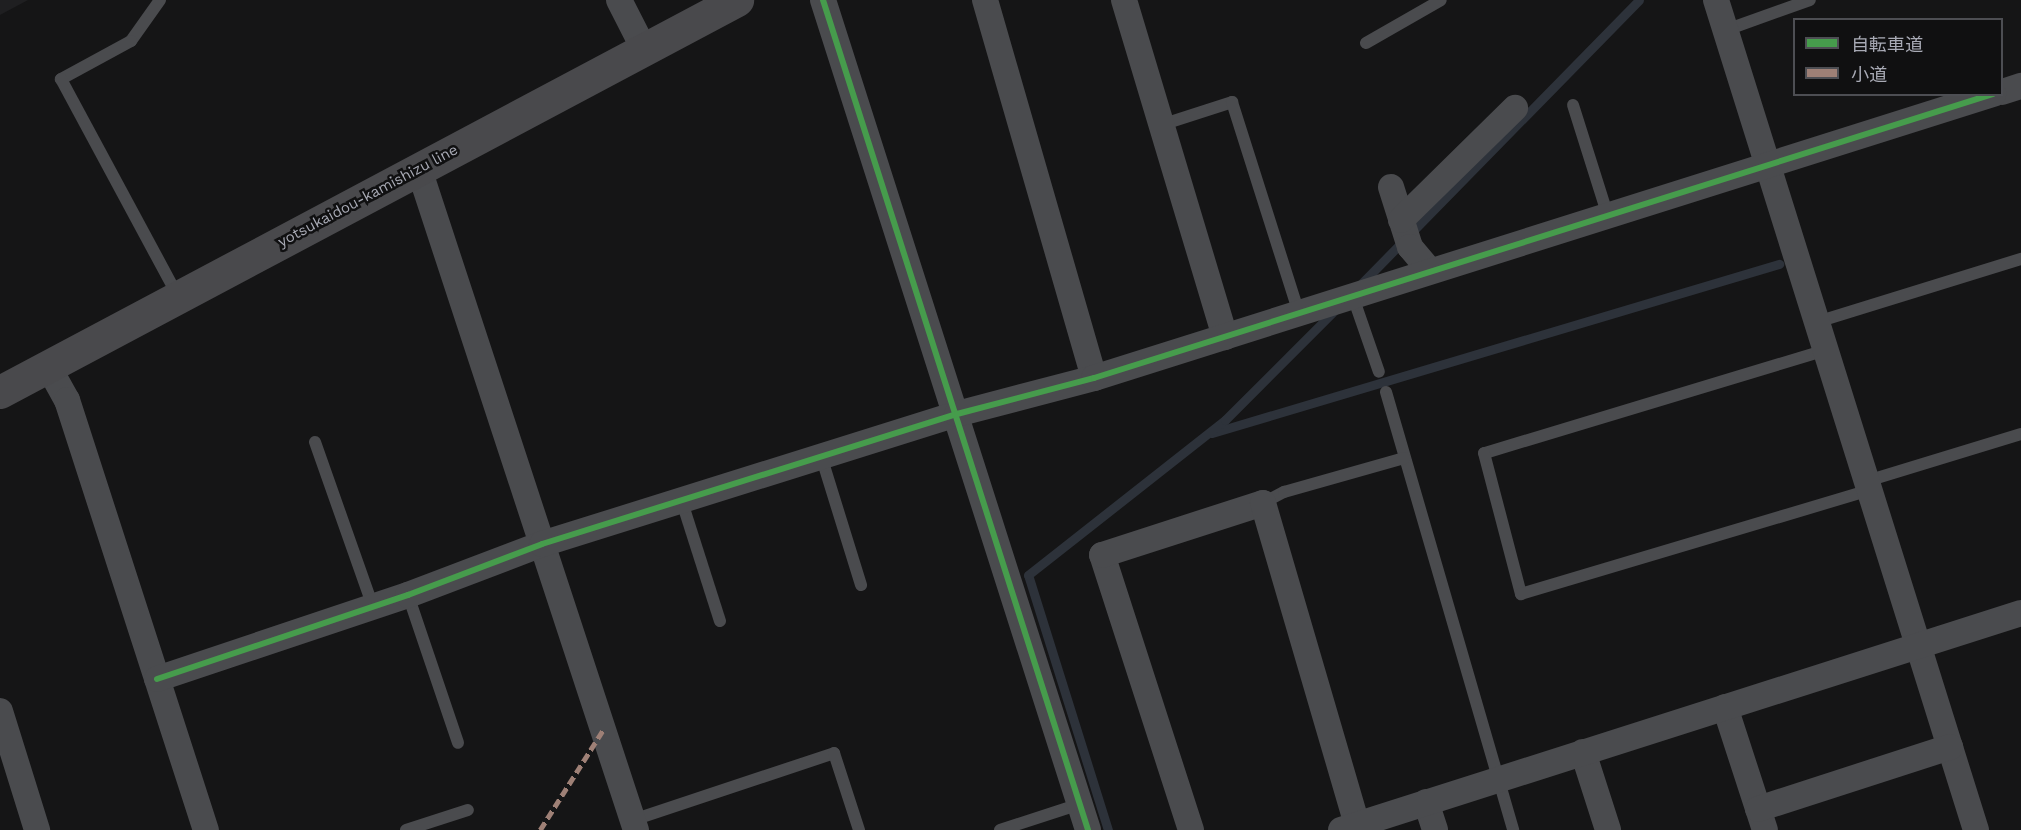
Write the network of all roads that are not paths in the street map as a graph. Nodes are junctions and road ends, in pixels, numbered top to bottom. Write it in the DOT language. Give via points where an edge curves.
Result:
graph roads {
  1 [pos="160,0"];
  2 [pos="619,0"];
  3 [pos="737,0"];
  4 [pos="823,0"];
  5 [pos="985,0"];
  6 [pos="1124,0"];
  7 [pos="1441,0"];
  8 [pos="1716,0"];
  9 [pos="1810,0"];
  10 [pos="1726,30"];
  11 [pos="1366,43"];
  12 [pos="644,49"];
  13 [pos="2021,86"];
  14 [pos="2003,91"];
  15 [pos="1987,96"];
  16 [pos="1573,105"];
  17 [pos="1515,108"];
  18 [pos="1161,125"];
  19 [pos="1768,166"];
  20 [pos="419,169"];
  21 [pos="1391,187"];
  22 [pos="1608,216"];
  23 [pos="1401,220"];
  24 [pos="2021,259"];
  25 [pos="1430,271"];
  26 [pos="178,297"];
  27 [pos="1353,297"];
  28 [pos="1299,313"];
  29 [pos="1817,322"];
  30 [pos="1225,337"];
  31 [pos="1826,350"];
  32 [pos="48,366"];
  33 [pos="1379,372"];
  34 [pos="1094,378"];
  35 [pos="0,392"];
  36 [pos="1386,392"];
  37 [pos="957,414"];
  38 [pos="2021,434"];
  39 [pos="315,442"];
  40 [pos="1404,458"];
  41 [pos="822,459"];
  42 [pos="1868,485"];
  43 [pos="682,502"];
  44 [pos="1263,503"];
  45 [pos="542,544"];
  46 [pos="861,585"];
  47 [pos="408,595"];
  48 [pos="374,607"];
  49 [pos="2021,612"];
  50 [pos="720,621"];
  51 [pos="1918,645"];
  52 [pos="157,679"];
  53 [pos="1725,707"];
  54 [pos="0,711"];
  55 [pos="458,743"];
  56 [pos="1950,747"];
  57 [pos="1583,752"];
  58 [pos="1496,780"];
  59 [pos="1425,802"];
  60 [pos="1080,804"];
  61 [pos="468,810"];
  62 [pos="1762,819"];
  63 [pos="634,825"];
  64 [pos="1348,827"];
  65 [pos="37,830"];
  66 [pos="206,830"];
  67 [pos="406,830"];
  68 [pos="860,830"];
  69 [pos="1000,830"];
  70 [pos="1088,830"];
  71 [pos="1191,830"];
  72 [pos="1435,830"];
  73 [pos="1513,830"];
  74 [pos="1608,830"];
  75 [pos="1976,830"];
  1 -- 26 [label="lane" via="131,42 61,79"];
  2 -- 12 [label="street"];
  3 -- 12 [label="main road, yotsukaidou-kamishizu line"];
  4 -- 37 [label="street"];
  5 -- 34 [label="street"];
  6 -- 18 [label="street"];
  7 -- 11 [label="lane"];
  8 -- 10 [label="street"];
  9 -- 10 [label="lane"];
  10 -- 19 [label="street"];
  12 -- 20 [label="main road, yotsukaidou-kamishizu line"];
  13 -- 14 [label="street"];
  15 -- 19 [label="street"];
  16 -- 22 [label="lane"];
  17 -- 23 [label="street"];
  18 -- 28 [label="lane" via="1232,102"];
  18 -- 30 [label="street"];
  19 -- 22 [label="street"];
  19 -- 29 [label="street"];
  20 -- 26 [label="main road, yotsukaidou-kamishizu line"];
  20 -- 45 [label="street"];
  21 -- 23 [label="street"];
  22 -- 25 [label="street"];
  23 -- 25 [label="street" via="1410,247"];
  24 -- 29 [label="lane"];
  25 -- 27 [label="street"];
  26 -- 32 [label="main road, yotsukaidou-kamishizu line"];
  27 -- 28 [label="street"];
  27 -- 33 [label="lane"];
  28 -- 30 [label="street"];
  29 -- 31 [label="street"];
  30 -- 34 [label="street"];
  31 -- 42 [label="street"];
  31 -- 42 [label="lane" via="1484,453 1521,594"];
  32 -- 35 [label="main road, yotsukaidou-kamishizu line"];
  32 -- 52 [label="street" via="67,400"];
  34 -- 37 [label="street"];
  36 -- 40 [label="lane"];
  37 -- 41 [label="street"];
  37 -- 60 [label="street"];
  38 -- 42 [label="lane"];
  39 -- 48 [label="lane"];
  40 -- 44 [label="lane" via="1284,492"];
  40 -- 58 [label="lane"];
  41 -- 43 [label="street"];
  41 -- 46 [label="lane"];
  42 -- 51 [label="street"];
  43 -- 45 [label="street"];
  43 -- 50 [label="lane"];
  44 -- 64 [label="street"];
  44 -- 71 [label="street" via="1102,555"];
  45 -- 47 [label="street"];
  45 -- 63 [label="street"];
  47 -- 48 [label="street"];
  47 -- 55 [label="lane"];
  48 -- 52 [label="street"];
  49 -- 51 [label="street"];
  51 -- 53 [label="street"];
  51 -- 56 [label="street"];
  52 -- 66 [label="street"];
  53 -- 57 [label="street"];
  53 -- 62 [label="street"];
  54 -- 65 [label="street"];
  56 -- 62 [label="street"];
  56 -- 75 [label="street"];
  57 -- 58 [label="street"];
  57 -- 74 [label="street"];
  58 -- 59 [label="street"];
  58 -- 73 [label="lane"];
  59 -- 64 [label="street"];
  59 -- 72 [label="street"];
  60 -- 69 [label="lane"];
  60 -- 70 [label="street"];
  61 -- 67 [label="lane"];
  63 -- 68 [label="lane" via="834,753"];
}
